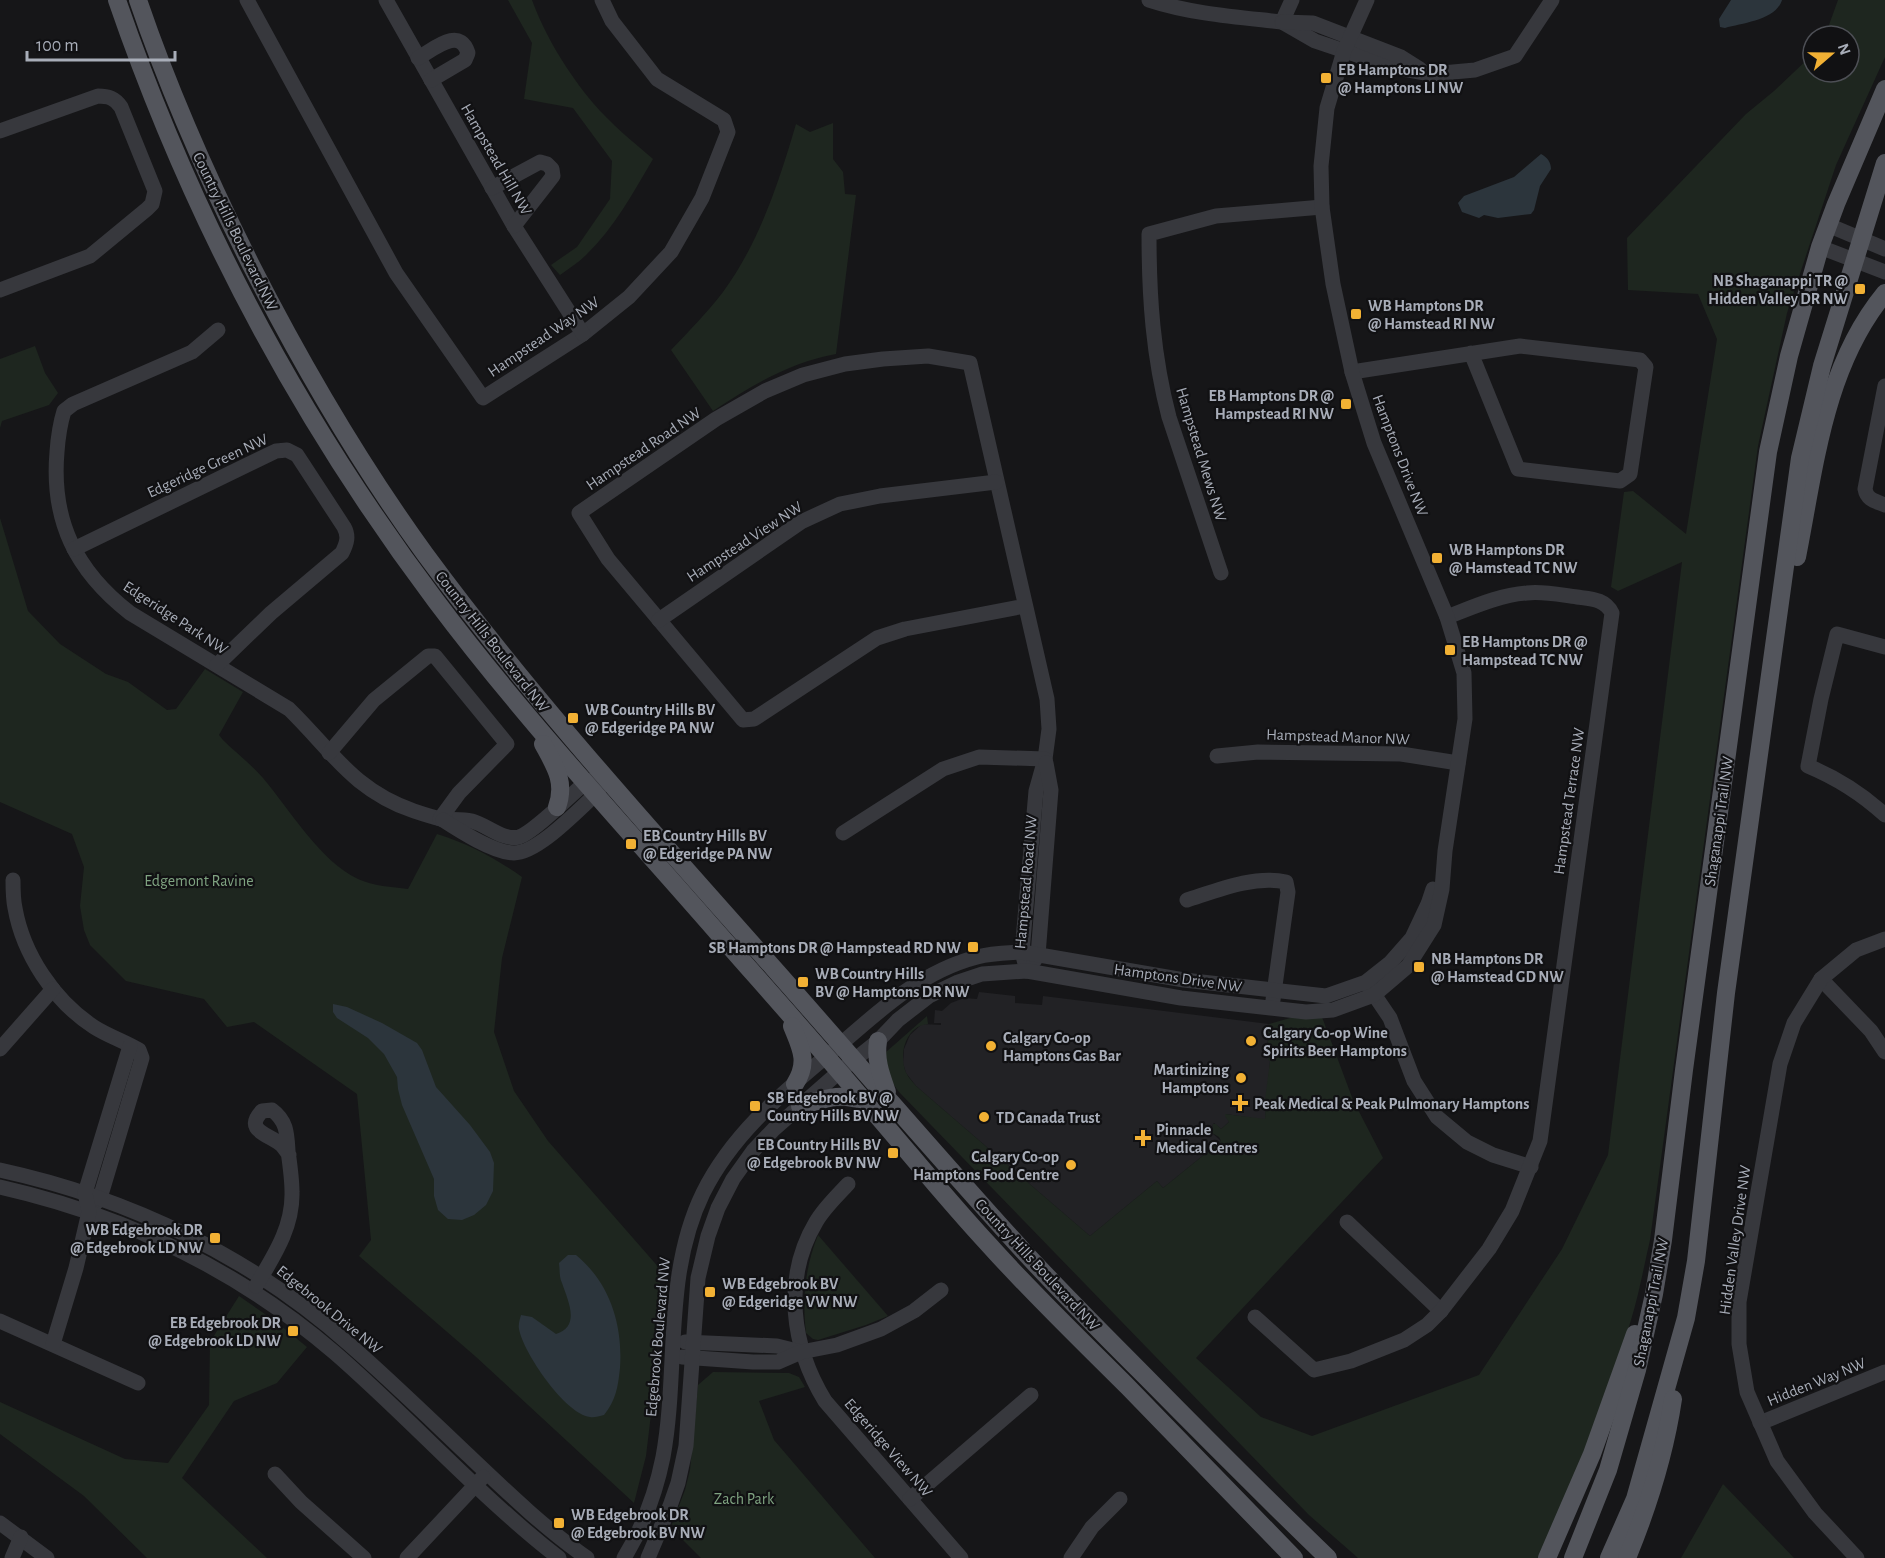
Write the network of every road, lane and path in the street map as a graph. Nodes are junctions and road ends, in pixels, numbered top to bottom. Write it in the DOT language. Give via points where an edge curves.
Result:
graph roads {
  1 [pos="117,0"];
  2 [pos="138,0"];
  3 [pos="247,0"];
  4 [pos="386,0"];
  5 [pos="602,0"];
  6 [pos="1149,0"];
  7 [pos="1292,0"];
  8 [pos="1367,0"];
  9 [pos="1552,0"];
  10 [pos="1282,22"];
  11 [pos="1346,44"];
  12 [pos="418,58"];
  13 [pos="431,80"];
  14 [pos="1885,89"];
  15 [pos="0,131"];
  16 [pos="1883,168"];
  17 [pos="492,188"];
  18 [pos="1885,199"];
  19 [pos="1322,207"];
  20 [pos="1828,225"];
  21 [pos="514,226"];
  22 [pos="1861,238"];
  23 [pos="1820,247"];
  24 [pos="1885,249"];
  25 [pos="1855,260"];
  26 [pos="1885,272"];
  27 [pos="0,290"];
  28 [pos="1885,294"];
  29 [pos="218,330"];
  30 [pos="583,334"];
  31 [pos="1471,353"];
  32 [pos="1352,372"];
  33 [pos="1885,386"];
  34 [pos="996,482"];
  35 [pos="1885,504"];
  36 [pos="74,549"];
  37 [pos="1221,573"];
  38 [pos="1025,606"];
  39 [pos="1447,617"];
  40 [pos="659,620"];
  41 [pos="1777,626"];
  42 [pos="1885,647"];
  43 [pos="217,665"];
  44 [pos="531,721"];
  45 [pos="328,753"];
  46 [pos="1217,756"];
  47 [pos="1045,759"];
  48 [pos="1458,764"];
  49 [pos="606,777"];
  50 [pos="591,788"];
  51 [pos="557,807"];
  52 [pos="1885,815"];
  53 [pos="440,819"];
  54 [pos="843,833"];
  55 [pos="13,880"];
  56 [pos="1187,900"];
  57 [pos="1885,939"];
  58 [pos="1022,952"];
  59 [pos="1038,955"];
  60 [pos="1027,971"];
  61 [pos="1821,979"];
  62 [pos="1370,988"];
  63 [pos="53,990"];
  64 [pos="1274,991"];
  65 [pos="1273,1008"];
  66 [pos="786,1011"];
  67 [pos="878,1041"];
  68 [pos="840,1044"];
  69 [pos="0,1049"];
  70 [pos="1885,1052"];
  71 [pos="826,1056"];
  72 [pos="854,1060"];
  73 [pos="839,1072"];
  74 [pos="795,1084"];
  75 [pos="864,1101"];
  76 [pos="891,1102"];
  77 [pos="800,1106"];
  78 [pos="289,1155"];
  79 [pos="1530,1167"];
  80 [pos="0,1170"];
  81 [pos="848,1184"];
  82 [pos="0,1187"];
  83 [pos="92,1195"];
  84 [pos="88,1212"];
  85 [pos="1347,1222"];
  86 [pos="1663,1240"];
  87 [pos="261,1277"];
  88 [pos="940,1290"];
  89 [pos="253,1292"];
  90 [pos="1441,1311"];
  91 [pos="1255,1317"];
  92 [pos="1686,1318"];
  93 [pos="0,1321"];
  94 [pos="53,1344"];
  95 [pos="673,1349"];
  96 [pos="692,1350"];
  97 [pos="801,1352"];
  98 [pos="1885,1372"];
  99 [pos="138,1383"];
  100 [pos="1031,1395"];
  101 [pos="1760,1423"];
  102 [pos="487,1473"];
  103 [pos="275,1474"];
  104 [pos="1217,1478"];
  105 [pos="476,1485"];
  106 [pos="910,1499"];
  107 [pos="1120,1499"];
  108 [pos="0,1523"];
  109 [pos="21,1537"];
  110 [pos="1321,1552"];
  111 [pos="12,1558"];
  112 [pos="47,1558"];
  113 [pos="364,1558"];
  114 [pos="407,1558"];
  115 [pos="559,1558"];
  116 [pos="587,1558"];
  117 [pos="624,1558"];
  118 [pos="648,1558"];
  119 [pos="961,1558"];
  120 [pos="1071,1558"];
  121 [pos="1277,1558"];
  122 [pos="1294,1558"];
  123 [pos="1345,1558"];
  124 [pos="1547,1558"];
  125 [pos="1573,1558"];
  126 [pos="1609,1558"];
  127 [pos="1628,1558"];
  128 [pos="1857,1558"];
  1 -- 44 [label="main road, Country Hills Boulevard NW" via="185,174 299,396 397,548"];
  2 -- 49 [label="main road, Country Hills Boulevard NW" via="197,153 268,299 334,417 453,591"];
  3 -- 30 [label="street, Hampstead Way NW" via="396,273 483,398"];
  4 -- 12 [label="street, Hampstead Hill NW"];
  5 -- 30 [label="street, Hampstead Way NW" via="612,21 657,79 724,120 728,132 702,198 671,252 629,297"];
  6 -- 10 [label="street" via="1172,7"];
  7 -- 10 [label="street"];
  8 -- 11 [label="street, Hamptons Drive NW"];
  9 -- 11 [label="street" via="1515,56 1475,70 1431,75 1401,57"];
  10 -- 11 [label="street" via="1313,23"];
  11 -- 19 [label="street, Hamptons Drive NW" via="1327,108 1321,166"];
  12 -- 13 [label="street, Hampstead Hill NW"];
  12 -- 13 [label="street" via="452,39 465,45 465,60"];
  13 -- 17 [label="street, Hampstead Hill NW"];
  14 -- 20 [label="main road, Shaganappi Trail NW"];
  15 -- 27 [label="street" via="98,96 111,98 121,107 155,191 147,209 90,256"];
  16 -- 18 [label="main road"];
  16 -- 22 [label="main road, Shaganappi Trail NW"];
  17 -- 21 [label="street, Hampstead Hill NW"];
  17 -- 21 [label="street" via="540,162 552,169 553,176"];
  19 -- 32 [label="street, Hamptons Drive NW"];
  19 -- 37 [label="street, Hampstead Mews NW" via="1216,216 1149,234 1151,317 1162,391"];
  20 -- 22 [label="street"];
  20 -- 23 [label="main road, Shaganappi Trail NW"];
  21 -- 30 [label="street, Hampstead Hill NW"];
  22 -- 24 [label="street"];
  22 -- 25 [label="main road, Shaganappi Trail NW"];
  23 -- 25 [label="street"];
  23 -- 86 [label="main road, Shaganappi Trail NW" via="1789,356 1768,452"];
  25 -- 26 [label="street"];
  25 -- 41 [label="main road, Shaganappi Trail NW" via="1822,366 1800,458"];
  28 -- 41 [label="main road" via="1857,333 1838,374 1817,455 1787,609"];
  29 -- 36 [label="street, Edgeridge Park NW" via="192,352 64,411 56,461 57,495"];
  31 -- 31 [label="street" via="1520,346 1640,360 1646,367 1630,474 1620,481 1518,469"];
  31 -- 32 [label="street"];
  32 -- 39 [label="street, Hamptons Drive NW" via="1374,443"];
  33 -- 35 [label="street" via="1865,489 1871,500"];
  34 -- 38 [label="street, Hampstead Road NW"];
  34 -- 40 [label="street, Hampstead View NW" via="840,504 801,522"];
  34 -- 40 [label="street, Hampstead Road NW" via="970,363 928,356 883,359 845,364 794,379 716,419 579,513 608,559"];
  36 -- 43 [label="street, Edgeridge Park NW" via="85,569 113,600"];
  36 -- 43 [label="street, Edgeridge Green NW" via="276,451 287,450 297,455 344,527 348,536 346,547"];
  38 -- 40 [label="street, Hampstead Road NW" via="877,638 754,719 743,720"];
  38 -- 47 [label="street, Hampstead Road NW" via="1047,699"];
  39 -- 48 [label="street, Hamptons Drive NW" via="1464,673 1465,719"];
  39 -- 79 [label="street, Hampstead Terrace NW" via="1497,598 1527,593 1602,601 1612,613 1540,1141"];
  41 -- 92 [label="main road, Shaganappi Trail NW"];
  42 -- 52 [label="street" via="1837,634 1808,766 1830,775"];
  43 -- 45 [label="street, Edgeridge Park NW" via="289,709"];
  44 -- 50 [label="main road, Country Hills Boulevard NW"];
  44 -- 51 [label="main road" via="561,782"];
  45 -- 53 [label="street, Edgeridge Park NW" via="373,792"];
  45 -- 53 [label="street" via="374,700 428,656 435,656 507,744 459,793"];
  46 -- 48 [label="street, Hampstead Manor NW" via="1258,752 1401,754"];
  47 -- 54 [label="street" via="979,757 943,769"];
  47 -- 58 [label="street, Hampstead Road NW" via="1036,791"];
  47 -- 59 [label="street, Hampstead Road NW" via="1051,790"];
  48 -- 62 [label="street, Hamptons Drive NW" via="1445,852 1428,904 1412,938"];
  49 -- 50 [label="street, Edgeridge Park NW"];
  49 -- 68 [label="main road, Country Hills Boulevard NW"];
  50 -- 51 [label="street, Edgeridge Park NW"];
  50 -- 53 [label="street, Edgeridge Park NW" via="537,846 520,852 505,852"];
  50 -- 66 [label="main road, Country Hills Boulevard NW"];
  51 -- 53 [label="street, Edgeridge Park NW" via="529,832 516,837 507,837 472,821"];
  55 -- 63 [label="street" via="19,927 32,958"];
  56 -- 64 [label="street" via="1241,884 1273,879 1286,882 1288,892"];
  57 -- 61 [label="street, Hidden Valley Drive NW" via="1856,950"];
  58 -- 59 [label="street, Hamptons Drive NW"];
  58 -- 60 [label="street, Hampstead Road NW"];
  58 -- 68 [label="street, Hamptons Drive NW" via="978,956 921,980"];
  59 -- 60 [label="street, Hampstead Road NW"];
  59 -- 64 [label="street, Hamptons Drive NW"];
  60 -- 65 [label="street, Hamptons Drive NW" via="1181,998"];
  60 -- 67 [label="street, Hamptons Drive NW" via="982,974 958,982 929,996"];
  61 -- 70 [label="street" via="1871,1031"];
  61 -- 101 [label="street, Hidden Valley Drive NW" via="1794,1023 1780,1064 1739,1302 1739,1344 1747,1392"];
  62 -- 64 [label="street, Hamptons Drive NW" via="1326,996"];
  62 -- 65 [label="street, Hamptons Drive NW" via="1333,1010"];
  62 -- 79 [label="street" via="1390,1018 1414,1081 1437,1117 1467,1142"];
  63 -- 69 [label="street"];
  63 -- 83 [label="street" via="86,1022 130,1046 114,1125"];
  64 -- 65 [label="street"];
  66 -- 71 [label="main road, Country Hills Boulevard NW"];
  66 -- 74 [label="main road" via="803,1058"];
  67 -- 72 [label="street, Hamptons Drive NW"];
  67 -- 76 [label="main road" via="878,1066"];
  68 -- 71 [label="street, Hamptons Drive NW"];
  68 -- 72 [label="main road, Country Hills Boulevard NW"];
  71 -- 73 [label="main road, Country Hills Boulevard NW"];
  71 -- 74 [label="street, Edgebrook Boulevard NW"];
  72 -- 73 [label="street, Hamptons Drive NW"];
  72 -- 76 [label="main road, Country Hills Boulevard NW"];
  73 -- 75 [label="main road, Country Hills Boulevard NW"];
  73 -- 77 [label="street"];
  74 -- 95 [label="street, Edgebrook Boulevard NW" via="741,1135 703,1194 682,1255"];
  75 -- 77 [label="main road" via="838,1096"];
  75 -- 104 [label="main road, Country Hills Boulevard NW" via="999,1256"];
  76 -- 110 [label="main road, Country Hills Boulevard NW" via="1046,1275"];
  77 -- 96 [label="street" via="753,1152 718,1208 700,1268"];
  78 -- 87 [label="street" via="289,1221 278,1250"];
  79 -- 90 [label="street, Hampstead Terrace NW" via="1512,1211 1489,1249"];
  80 -- 83 [label="street, Edgebrook Drive NW"];
  81 -- 97 [label="street, Edgeridge View NW" via="816,1222 801,1255 794,1303"];
  82 -- 84 [label="street, Edgebrook Drive NW"];
  83 -- 84 [label="street"];
  83 -- 87 [label="street, Edgebrook Drive NW" via="160,1222"];
  84 -- 89 [label="street, Edgebrook Drive NW" via="162,1241"];
  84 -- 94 [label="street"];
  85 -- 90 [label="street"];
  86 -- 124 [label="main road" via="1626,1363"];
  86 -- 125 [label="main road, Shaganappi Trail NW" via="1637,1370 1608,1470"];
  87 -- 89 [label="street"];
  87 -- 102 [label="street, Edgebrook Drive NW" via="349,1344"];
  88 -- 97 [label="street" via="914,1311 881,1329 837,1345"];
  89 -- 105 [label="street, Edgebrook Drive NW" via="334,1352"];
  90 -- 91 [label="street, Hampstead Terrace NW" via="1404,1340 1351,1361 1314,1370"];
  92 -- 126 [label="main road, Shaganappi Trail NW" via="1635,1499"];
  92 -- 127 [label="main road" via="1670,1423"];
  93 -- 94 [label="street"];
  94 -- 99 [label="street"];
  95 -- 96 [label="street"];
  95 -- 117 [label="street, Edgebrook Boulevard NW" via="658,1478"];
  96 -- 97 [label="street" via="753,1362 778,1362"];
  96 -- 118 [label="street" via="686,1446 678,1483"];
  97 -- 106 [label="street, Edgeridge View NW" via="825,1401"];
  98 -- 101 [label="street, Hidden Way NW"];
  100 -- 106 [label="street"];
  101 -- 128 [label="street, Hidden Valley Drive NW" via="1777,1461 1815,1513"];
  102 -- 105 [label="street"];
  102 -- 116 [label="street, Edgebrook Drive NW"];
  103 -- 113 [label="street"];
  104 -- 121 [label="main road"];
  104 -- 122 [label="main road, Country Hills Boulevard NW"];
  105 -- 114 [label="street"];
  105 -- 115 [label="street, Edgebrook Drive NW"];
  106 -- 119 [label="street, Edgeridge View NW"];
  107 -- 120 [label="street" via="1087,1534"];
  108 -- 109 [label="street"];
  109 -- 111 [label="street"];
  109 -- 112 [label="street"];
  110 -- 123 [label="main road"];
}
